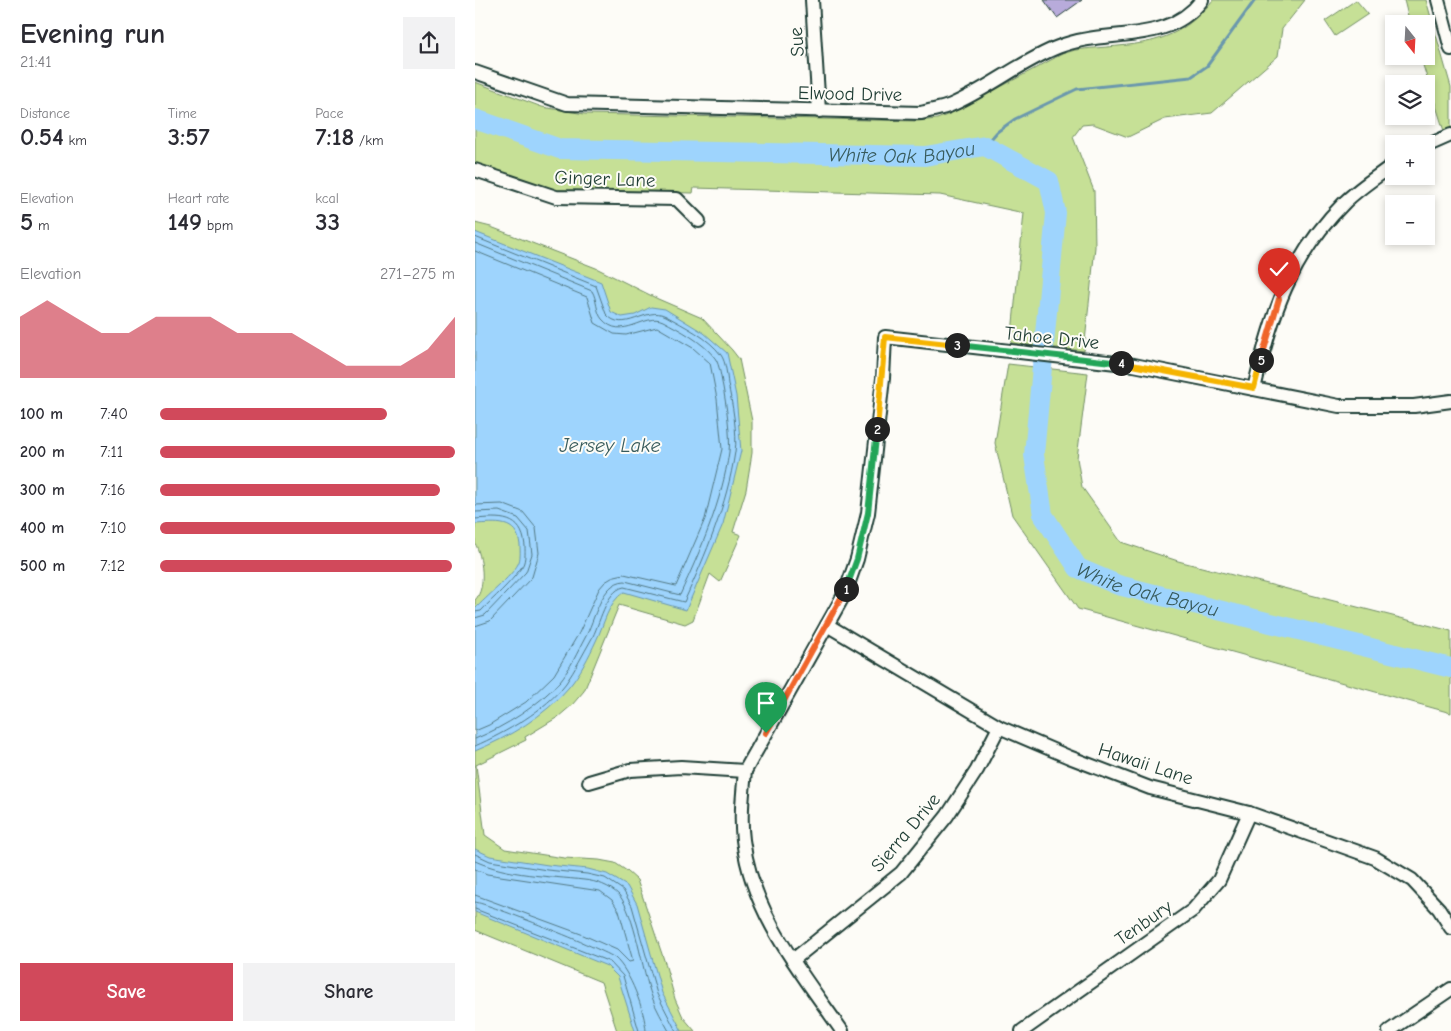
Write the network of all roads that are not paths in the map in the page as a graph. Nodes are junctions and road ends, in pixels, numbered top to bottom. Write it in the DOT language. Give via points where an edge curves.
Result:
graph roads {
  1 [pos="812,0"];
  2 [pos="1202,0"];
  3 [pos="1443,3"];
  4 [pos="1451,48"];
  5 [pos="475,72"];
  6 [pos="819,111"];
  7 [pos="1451,135"];
  8 [pos="1435,142"];
  9 [pos="475,170"];
  10 [pos="1385,171"];
  11 [pos="699,221"];
  12 [pos="1254,388"];
  13 [pos="1451,401"];
  14 [pos="827,625"];
  15 [pos="999,727"];
  16 [pos="745,771"];
  17 [pos="589,782"];
  18 [pos="1249,813"];
  19 [pos="1451,928"];
  20 [pos="793,960"];
  21 [pos="1451,989"];
  22 [pos="843,1031"];
  23 [pos="1022,1031"];
  24 [pos="1389,1031"];
  1 -- 6 [label="street, Sue"];
  2 -- 6 [label="street, Elwood Drive" via="1183,19 1166,28 1149,33 1078,40 1057,47 950,106 921,113"];
  3 -- 4 [label="street"];
  5 -- 6 [label="street, Elwood Drive" via="567,104"];
  7 -- 8 [label="street"];
  9 -- 11 [label="street, Ginger Lane" via="556,197 677,199"];
  10 -- 12 [label="street" via="1346,202 1303,252 1279,299"];
  12 -- 13 [label="street, Tahoe Drive" via="1339,406 1414,406"];
  12 -- 14 [label="street, Tahoe Drive" via="1135,365 885,337 868,513 845,593"];
  14 -- 15 [label="street, Hawaii Lane"];
  14 -- 16 [label="street"];
  15 -- 18 [label="street, Hawaii Lane" via="1150,788"];
  15 -- 20 [label="street, Sierra Drive" via="977,770 947,816 901,873"];
  16 -- 17 [label="street" via="681,766 630,770"];
  16 -- 20 [label="street" via="743,840 754,888 770,924"];
  18 -- 19 [label="street, Hawaii Lane" via="1375,858 1412,880 1439,909"];
  18 -- 23 [label="street, Tenbury" via="1219,880 1193,910"];
  20 -- 22 [label="street"];
  21 -- 24 [label="street"];
}
